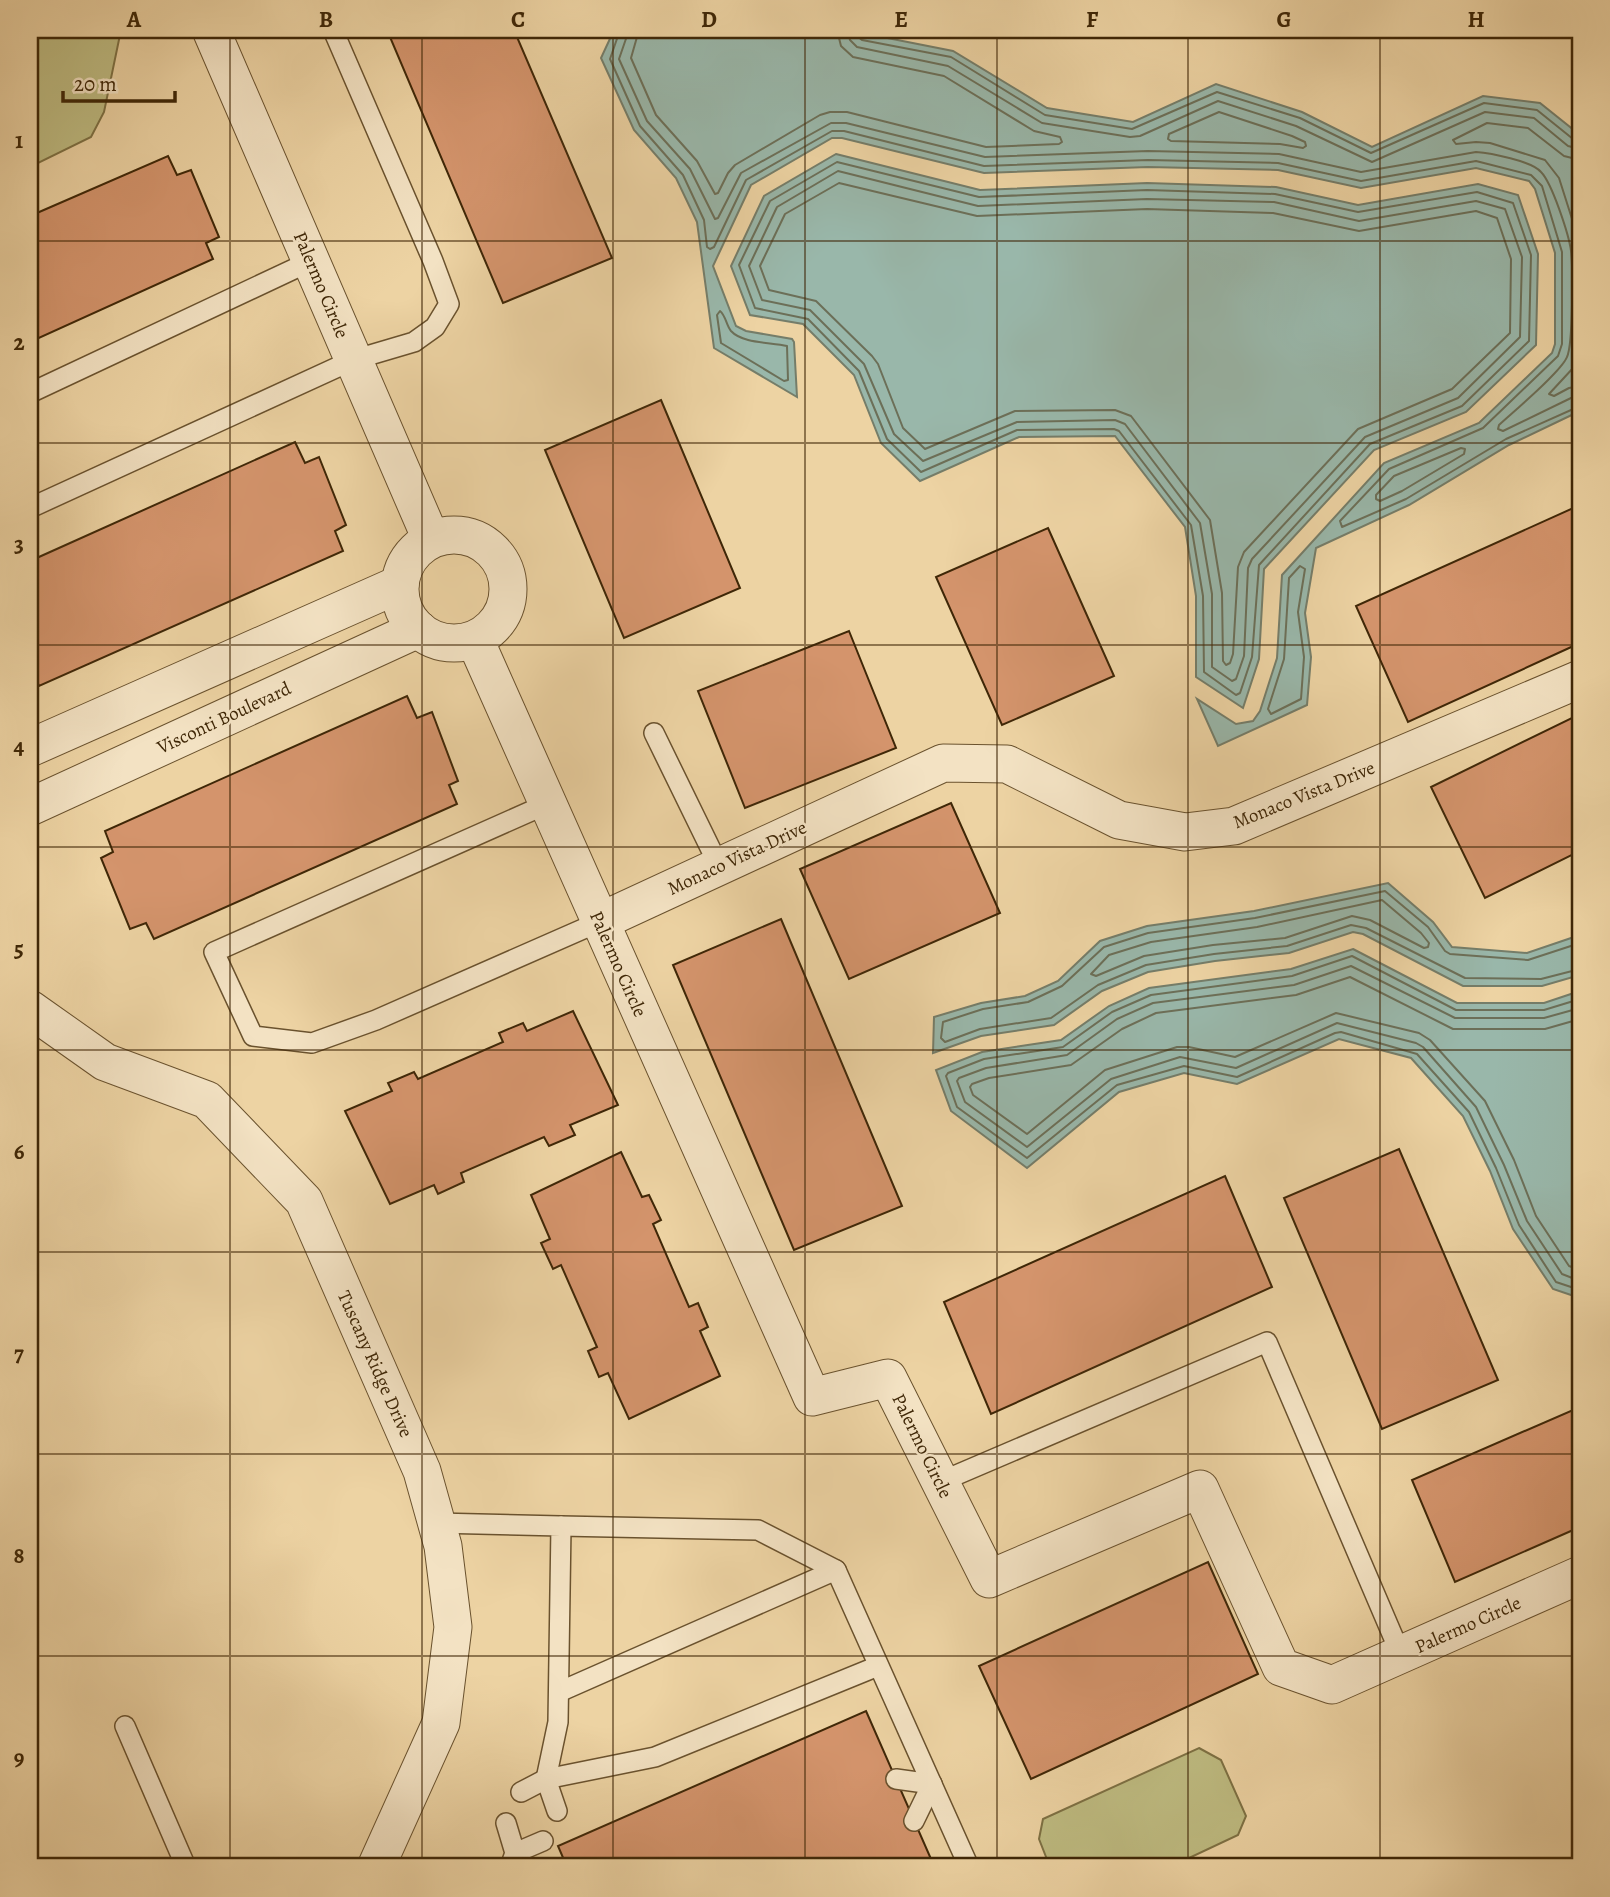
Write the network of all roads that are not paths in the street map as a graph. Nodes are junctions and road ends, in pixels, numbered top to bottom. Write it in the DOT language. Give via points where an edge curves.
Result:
graph roads {
  1 [pos="211,30"];
  2 [pos="332,30"];
  3 [pos="311,261"];
  4 [pos="353,360"];
  5 [pos="30,393"];
  6 [pos="30,508"];
  7 [pos="431,539"];
  8 [pos="400,584"];
  9 [pos="418,629"];
  10 [pos="475,640"];
  11 [pos="1580,679"];
  12 [pos="654,733"];
  13 [pos="30,748"];
  14 [pos="547,804"];
  15 [pos="30,807"];
  16 [pos="719,866"];
  17 [pos="599,922"];
  18 [pos="30,1009"];
  19 [pos="940,1482"];
  20 [pos="436,1523"];
  21 [pos="561,1526"];
  22 [pos="836,1570"];
  23 [pos="1580,1575"];
  24 [pos="1401,1655"];
  25 [pos="878,1666"];
  26 [pos="559,1692"];
  27 [pos="125,1726"];
  28 [pos="546,1779"];
  29 [pos="896,1779"];
  30 [pos="932,1784"];
  31 [pos="521,1792"];
  32 [pos="557,1811"];
  33 [pos="914,1821"];
  34 [pos="506,1824"];
  35 [pos="543,1841"];
  36 [pos="512,1860"];
  37 [pos="380,1863"];
  38 [pos="186,1867"];
  39 [pos="969,1867"];
  1 -- 3 [label="street, Palermo Circle"];
  2 -- 4 [label="lane" via="449,304 435,327 414,342"];
  3 -- 4 [label="street, Palermo Circle"];
  3 -- 5 [label="lane"];
  4 -- 6 [label="lane"];
  4 -- 7 [label="street, Palermo Circle"];
  7 -- 8 [label="street" via="416,550"];
  7 -- 10 [label="street" via="453,534 472,537 501,561 509,597 503,615"];
  8 -- 9 [label="street" via="406,614"];
  8 -- 13 [label="street"];
  9 -- 10 [label="street" via="452,643"];
  9 -- 15 [label="street, Visconti Boulevard"];
  10 -- 14 [label="street, Palermo Circle"];
  11 -- 16 [label="street, Monaco Vista Drive" via="1234,825 1185,832 1119,820 1007,764 943,763"];
  12 -- 16 [label="lane"];
  14 -- 17 [label="street, Palermo Circle"];
  14 -- 17 [label="lane" via="214,952 253,1036 312,1043 376,1020"];
  16 -- 17 [label="street, Monaco Vista Drive"];
  17 -- 19 [label="street, Palermo Circle" via="811,1397 888,1378"];
  18 -- 20 [label="street, Tuscany Ridge Drive" via="105,1062 207,1100 304,1201 422,1471"];
  19 -- 24 [label="street, Palermo Circle" via="989,1579 1200,1489 1281,1667 1332,1685"];
  19 -- 24 [label="lane" via="1267,1342"];
  20 -- 21 [label="lane"];
  20 -- 37 [label="street, Tuscany Ridge Drive" via="453,1628 441,1723"];
  21 -- 22 [label="lane" via="758,1530"];
  21 -- 26 [label="lane"];
  22 -- 25 [label="lane"];
  22 -- 26 [label="lane"];
  23 -- 24 [label="street, Palermo Circle"];
  25 -- 28 [label="lane" via="655,1757"];
  25 -- 30 [label="lane"];
  26 -- 28 [label="lane"];
  27 -- 38 [label="lane"];
  28 -- 31 [label="lane"];
  28 -- 32 [label="lane"];
  29 -- 30 [label="lane"];
  30 -- 33 [label="lane"];
  30 -- 39 [label="lane"];
  34 -- 36 [label="lane"];
  35 -- 36 [label="lane"];
}
